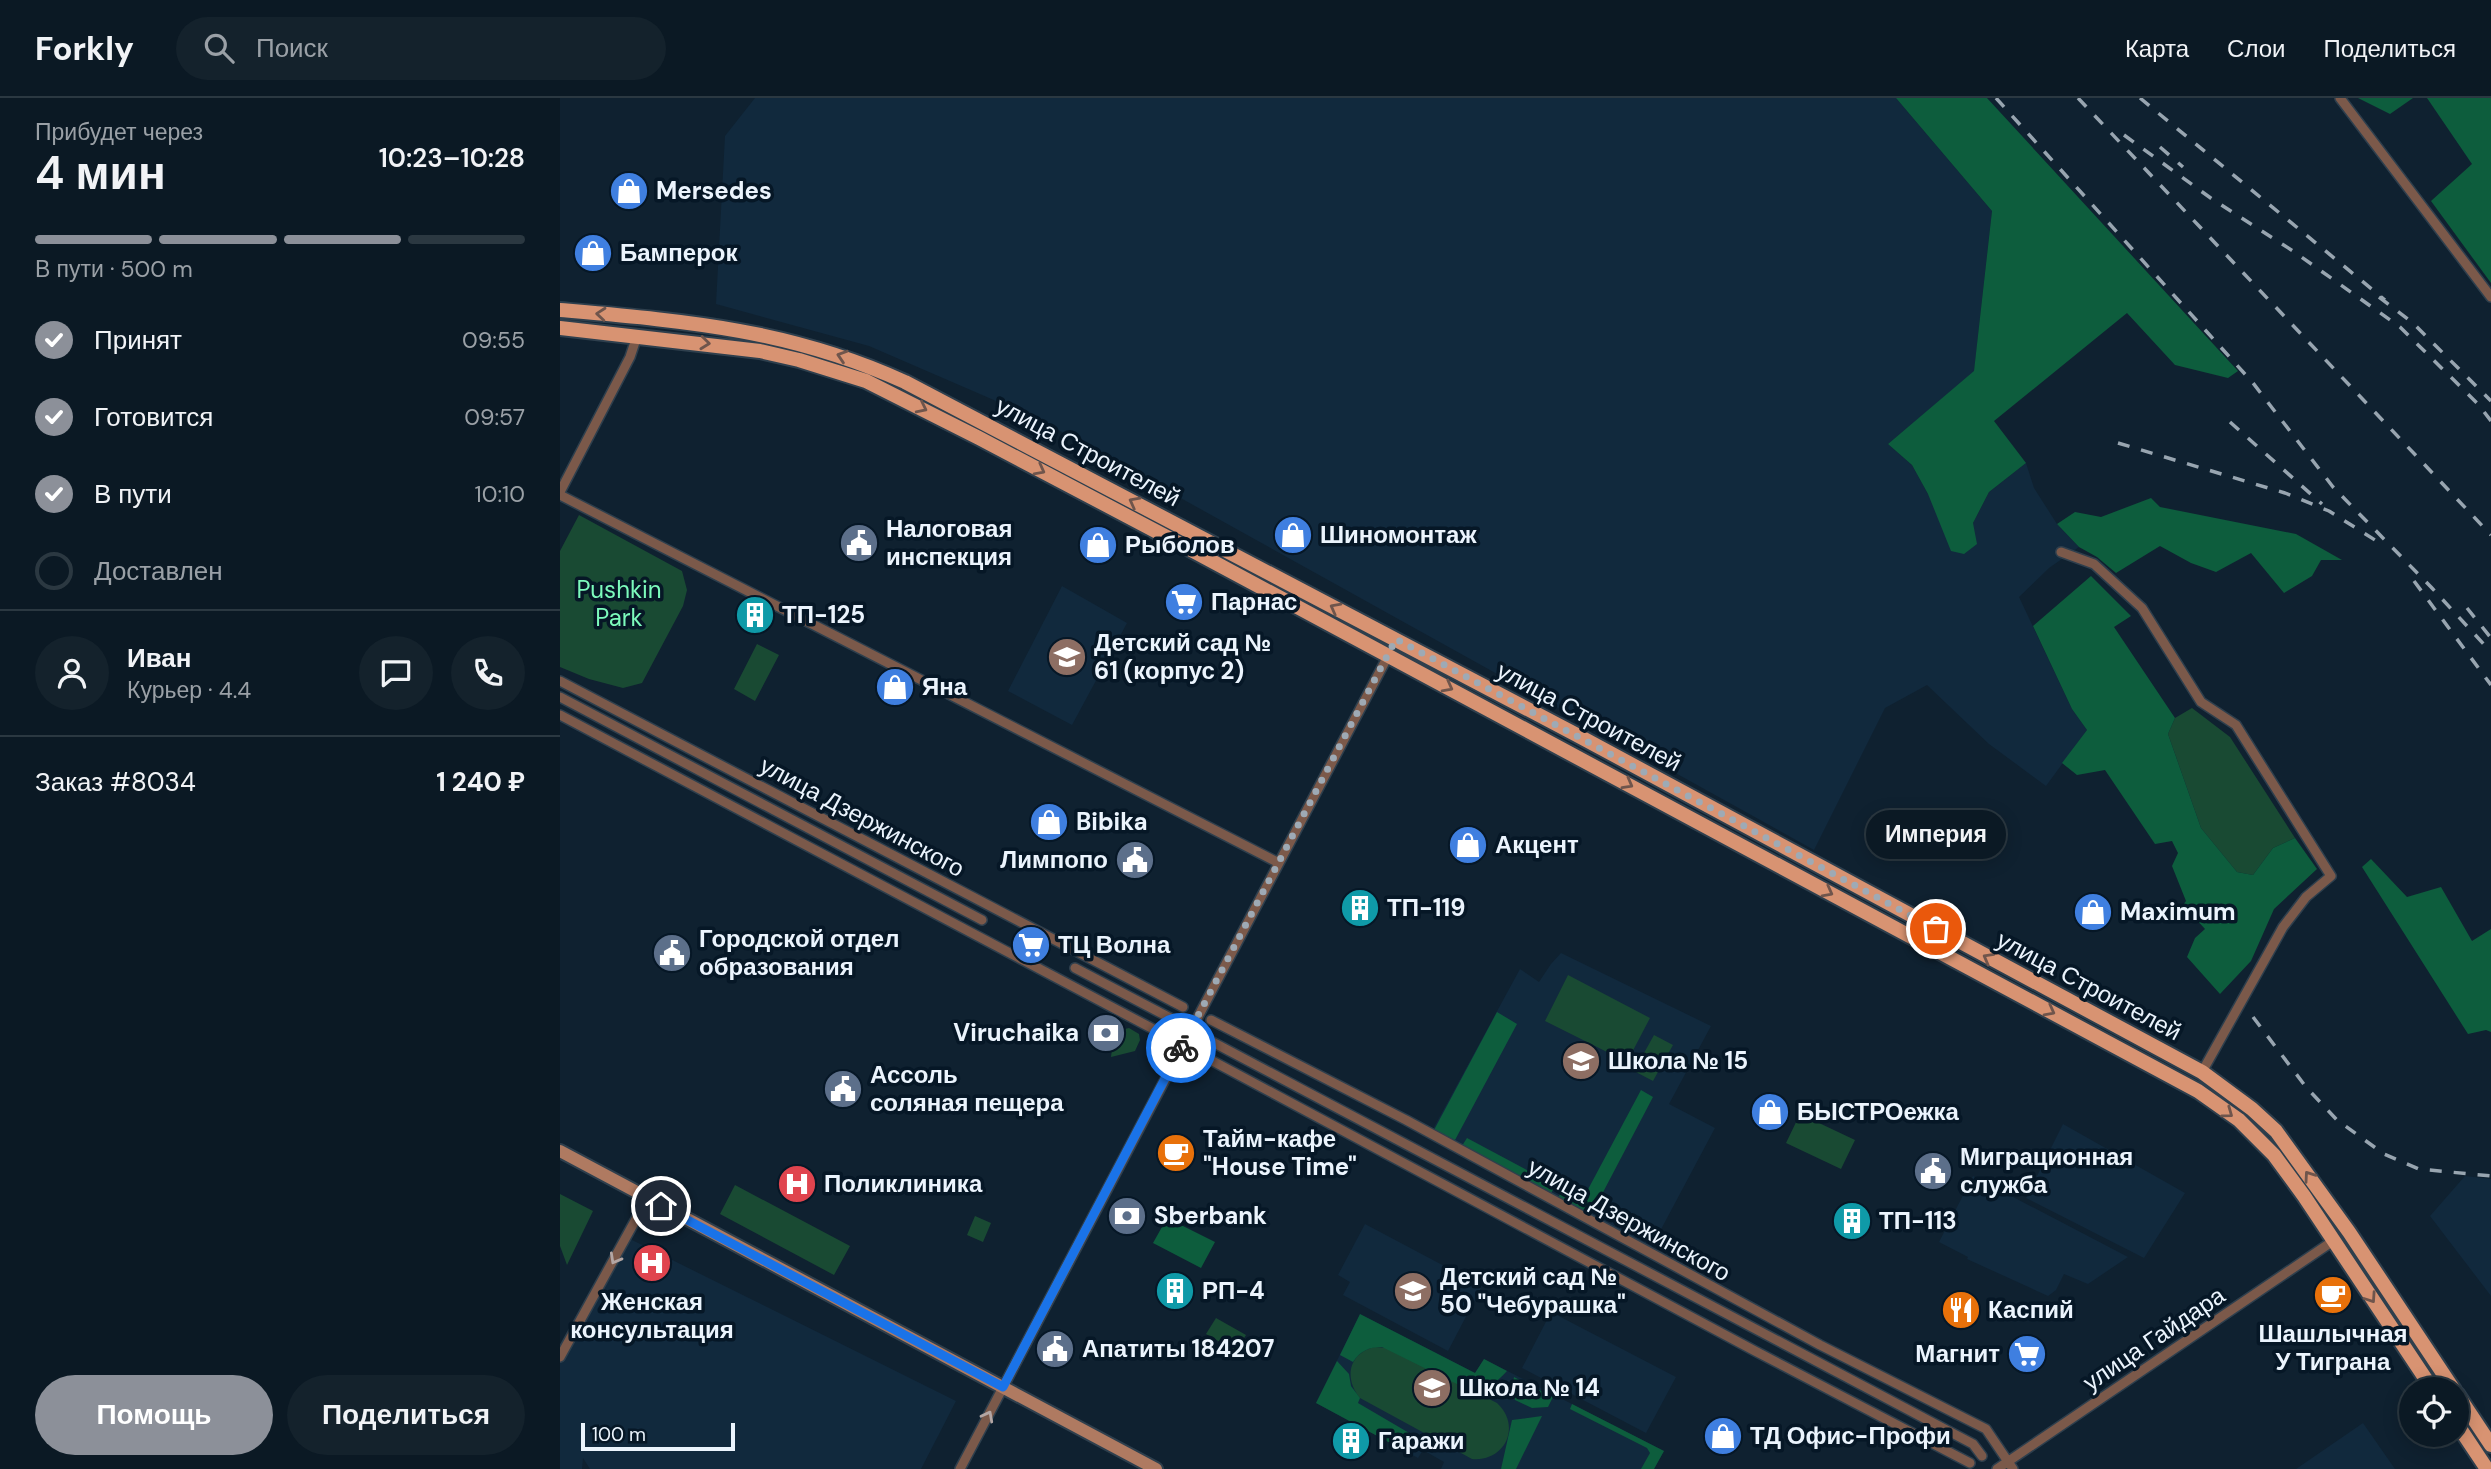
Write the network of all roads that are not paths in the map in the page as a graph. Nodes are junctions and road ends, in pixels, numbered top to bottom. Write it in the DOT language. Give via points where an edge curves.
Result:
graph roads {
  1 [pos="2340,98"];
  2 [pos="2491,297"];
  3 [pos="560,310"];
  4 [pos="642,318"];
  5 [pos="560,328"];
  6 [pos="637,336"];
  7 [pos="560,493"];
  8 [pos="1189,531"];
  9 [pos="1182,545"];
  10 [pos="2061,552"];
  11 [pos="1396,639"];
  12 [pos="1388,656"];
  13 [pos="560,681"];
  14 [pos="560,697"];
  15 [pos="560,715"];
  16 [pos="1787,850"];
  17 [pos="1279,863"];
  18 [pos="1778,866"];
  19 [pos="982,920"];
  20 [pos="1075,968"];
  21 [pos="2033,982"];
  22 [pos="2024,998"];
  23 [pos="1183,1007"];
  24 [pos="1211,1020"];
  25 [pos="1176,1021"];
  26 [pos="1203,1037"];
  27 [pos="1174,1040"];
  28 [pos="1192,1050"];
  29 [pos="2202,1072"];
  30 [pos="560,1151"];
  31 [pos="647,1199"];
  32 [pos="2349,1232"];
  33 [pos="2333,1241"];
  34 [pos="560,1357"];
  35 [pos="2424,1377"];
  36 [pos="2445,1377"];
  37 [pos="1003,1387"];
  38 [pos="2469,1412"];
  39 [pos="2469,1442"];
  40 [pos="2491,1445"];
  41 [pos="1982,1456"];
  42 [pos="1970,1463"];
  43 [pos="2010,1465"];
  44 [pos="960,1469"];
  45 [pos="1156,1469"];
  46 [pos="1997,1469"];
  47 [pos="2487,1469"];
  1 -- 2 [label="street"];
  4 -- 3 [label="main road, улица Строителей, one-way"];
  4 -- 6 [label="main road"];
  8 -- 4 [label="main road, улица Строителей, one-way" via="905,382 851,359 762,334"];
  5 -- 6 [label="main road, улица Строителей"];
  6 -- 7 [label="street"];
  6 -- 9 [label="main road, улица Строителей, one-way" via="760,351 866,381"];
  7 -- 17 [label="street"];
  8 -- 9 [label="main road"];
  11 -- 8 [label="main road, улица Строителей, one-way"];
  9 -- 12 [label="main road, улица Строителей"];
  10 -- 29 [label="street" via="2094,564 2142,608 2202,702 2236,724 2332,876 2306,897 2283,928"];
  11 -- 12 [label="main road"];
  11 -- 16 [label="main road, улица Строителей"];
  12 -- 17 [label="street"];
  12 -- 18 [label="main road, улица Строителей, one-way"];
  13 -- 23 [label="street, улица Дзержинского"];
  14 -- 19 [label="street, улица Дзержинского"];
  15 -- 27 [label="street, улица Дзержинского"];
  16 -- 18 [label="main road"];
  21 -- 16 [label="main road, улица Строителей, one-way"];
  17 -- 37 [label="street"];
  18 -- 22 [label="main road, улица Строителей, one-way"];
  20 -- 25 [label="street"];
  21 -- 22 [label="main road"];
  21 -- 29 [label="main road, улица Строителей"];
  22 -- 33 [label="main road, улица Строителей, one-way" via="2198,1091 2239,1121 2274,1155"];
  24 -- 43 [label="street, улица Дзержинского" via="1986,1429"];
  26 -- 41 [label="street, улица Дзержинского" via="1973,1444"];
  28 -- 42 [label="street"];
  32 -- 29 [label="main road, улица Строителей, one-way" via="2276,1131"];
  30 -- 31 [label="street"];
  31 -- 34 [label="street, one-way"];
  31 -- 37 [label="street"];
  32 -- 33 [label="main road"];
  32 -- 36 [label="main road, улица Строителей"];
  33 -- 35 [label="main road, улица Строителей, one-way"];
  33 -- 43 [label="street, улица Гайдара"];
  44 -- 37 [label="street, one-way"];
  37 -- 45 [label="street"];
  38 -- 40 [label="main road"];
  39 -- 47 [label="main road"];
  43 -- 46 [label="street, улица Гайдара"];
}
